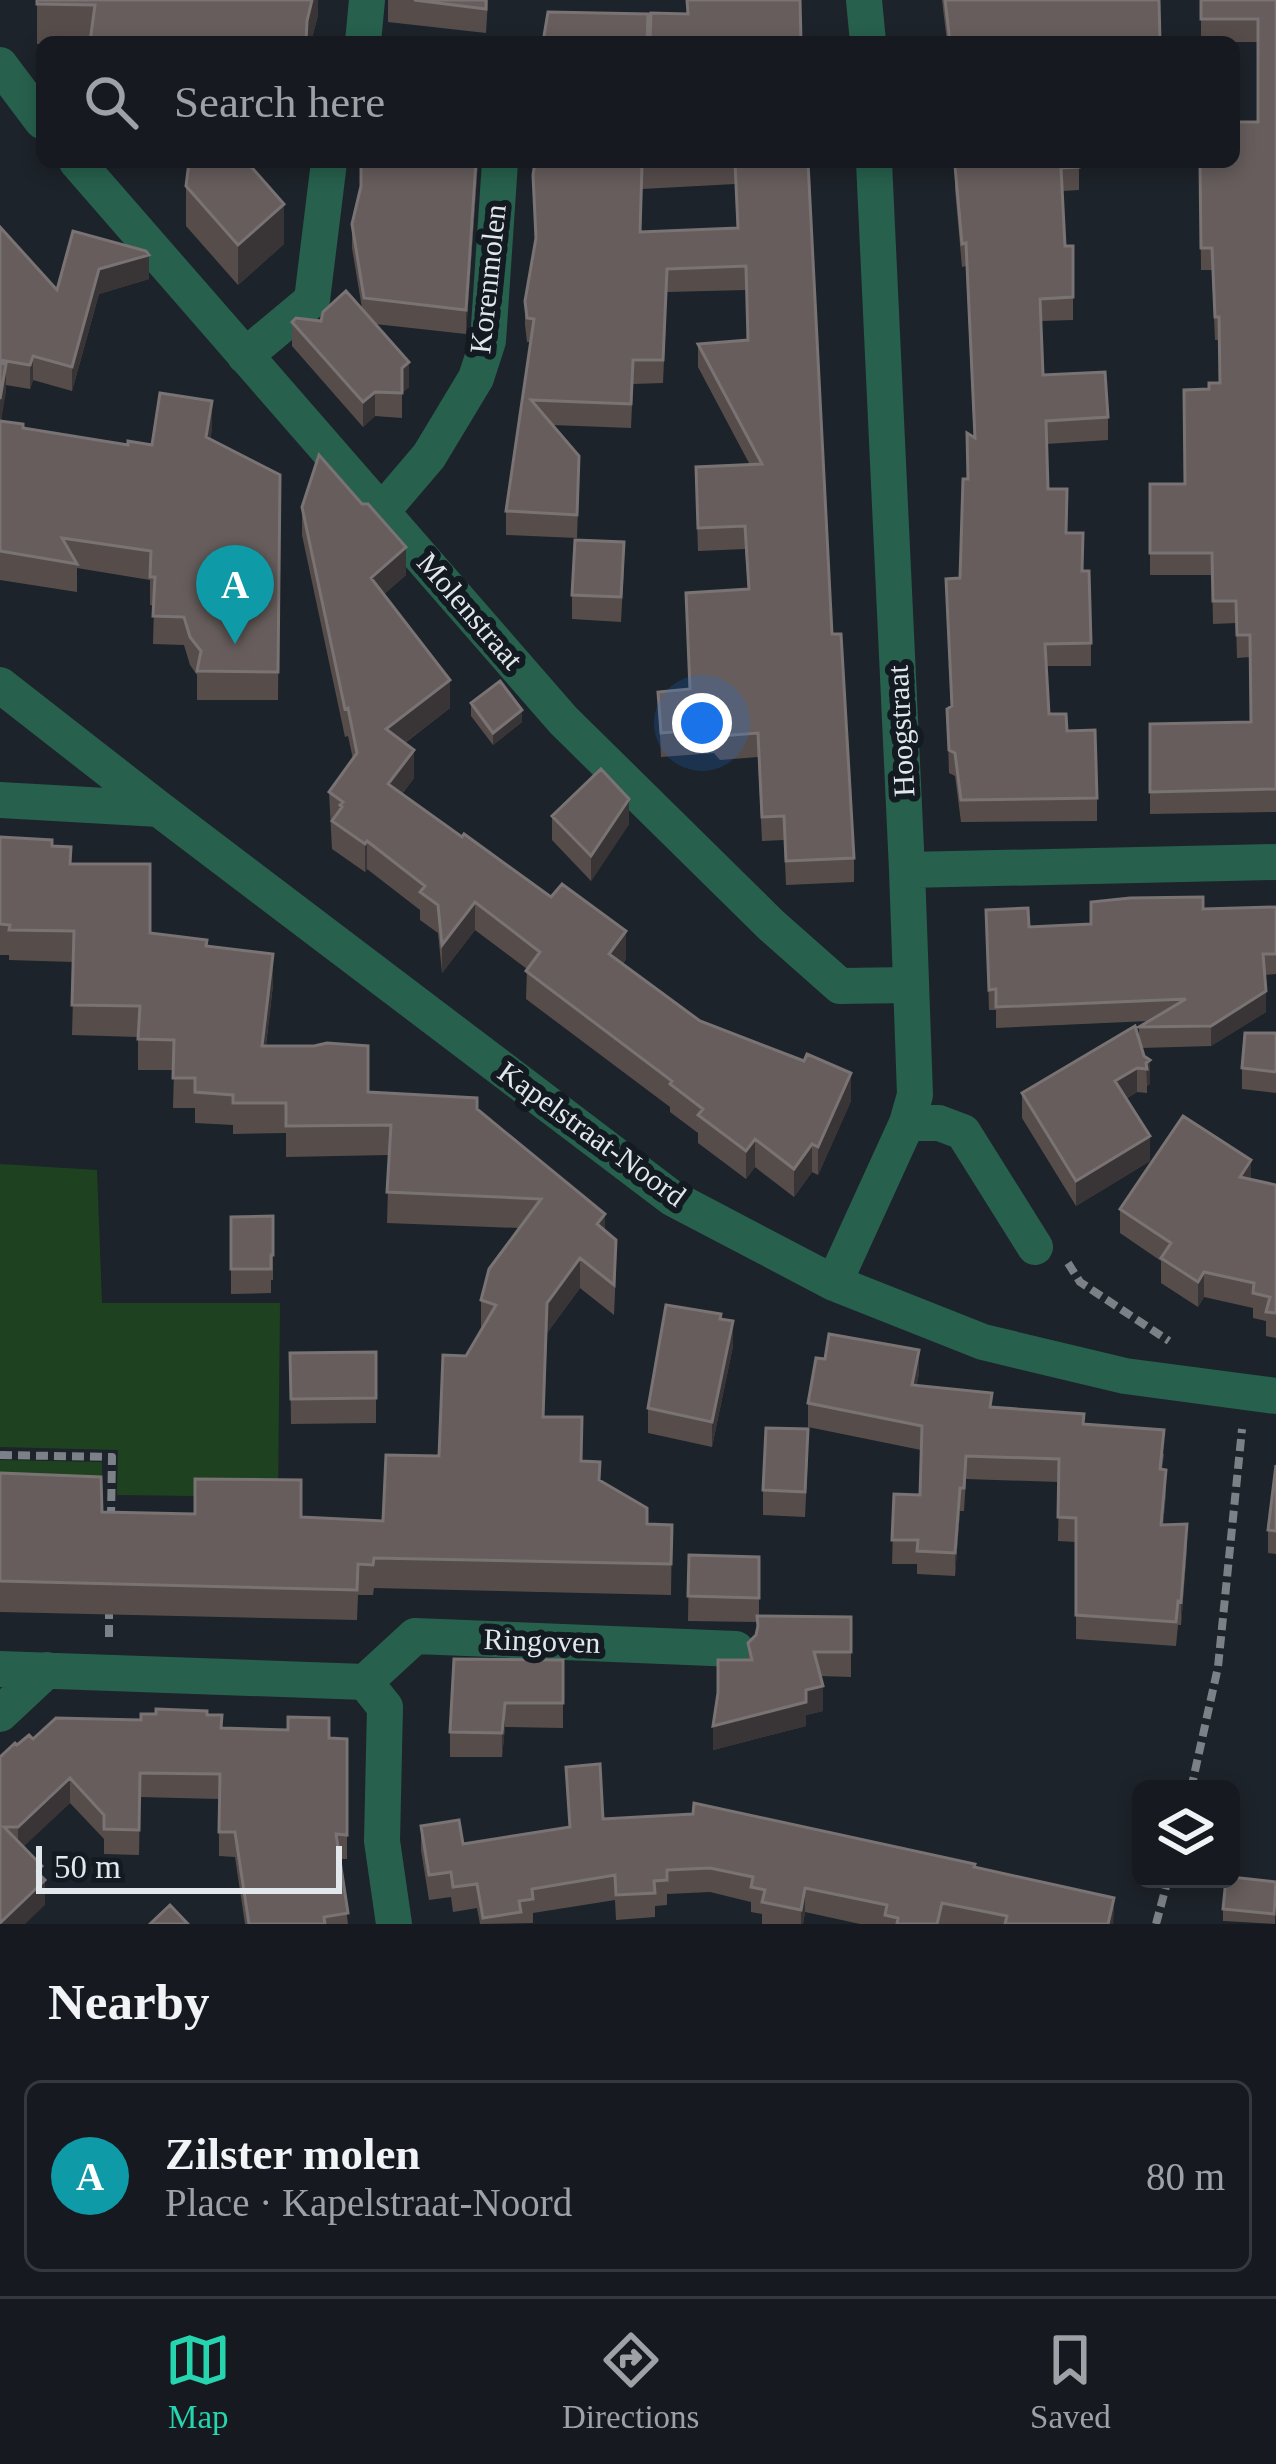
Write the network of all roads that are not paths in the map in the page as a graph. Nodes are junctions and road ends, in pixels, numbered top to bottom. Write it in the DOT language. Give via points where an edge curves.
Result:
graph roads {
  1 [pos="367,0"];
  2 [pos="864,0"];
  3 [pos="364,36"];
  4 [pos="867,36"];
  5 [pos="0,65"];
  6 [pos="36,113"];
  7 [pos="82,168"];
  8 [pos="328,168"];
  9 [pos="500,168"];
  10 [pos="874,168"];
  11 [pos="245,356"];
  12 [pos="383,510"];
  13 [pos="0,685"];
  14 [pos="0,800"];
  15 [pos="159,809"];
  16 [pos="1276,862"];
  17 [pos="908,869"];
  18 [pos="910,985"];
  19 [pos="907,1123"];
  20 [pos="1035,1247"];
  21 [pos="834,1283"];
  22 [pos="1261,1394"];
  23 [pos="736,1648"];
  24 [pos="0,1669"];
  25 [pos="47,1670"];
  26 [pos="364,1682"];
  27 [pos="0,1714"];
  28 [pos="394,1924"];
  1 -- 3 [label="street"];
  2 -- 4 [label="street"];
  5 -- 6 [label="street"];
  7 -- 11 [label="street, Molenstraat"];
  8 -- 11 [label="street" via="312,300"];
  9 -- 12 [label="street, Korenmolen" via="488,341 476,378 429,456"];
  10 -- 17 [label="street, Hoogstraat"];
  11 -- 12 [label="street, Molenstraat"];
  12 -- 18 [label="street, Molenstraat" via="563,719 770,925 840,986"];
  13 -- 15 [label="street, Kapelstraat-Noord"];
  14 -- 15 [label="street"];
  15 -- 21 [label="street, Kapelstraat-Noord" via="672,1198"];
  16 -- 17 [label="street"];
  17 -- 18 [label="street, Hoogstraat"];
  18 -- 19 [label="street, Hoogstraat" via="914,1095"];
  19 -- 20 [label="street" via="963,1132"];
  19 -- 21 [label="street, Hoogstraat"];
  21 -- 22 [label="street, Kapelstraat-Noord" via="982,1342 1125,1376"];
  23 -- 26 [label="street, Ringoven" via="415,1636"];
  24 -- 25 [label="street"];
  25 -- 26 [label="street"];
  25 -- 27 [label="street"];
  26 -- 28 [label="street" via="385,1707 382,1841"];
}
